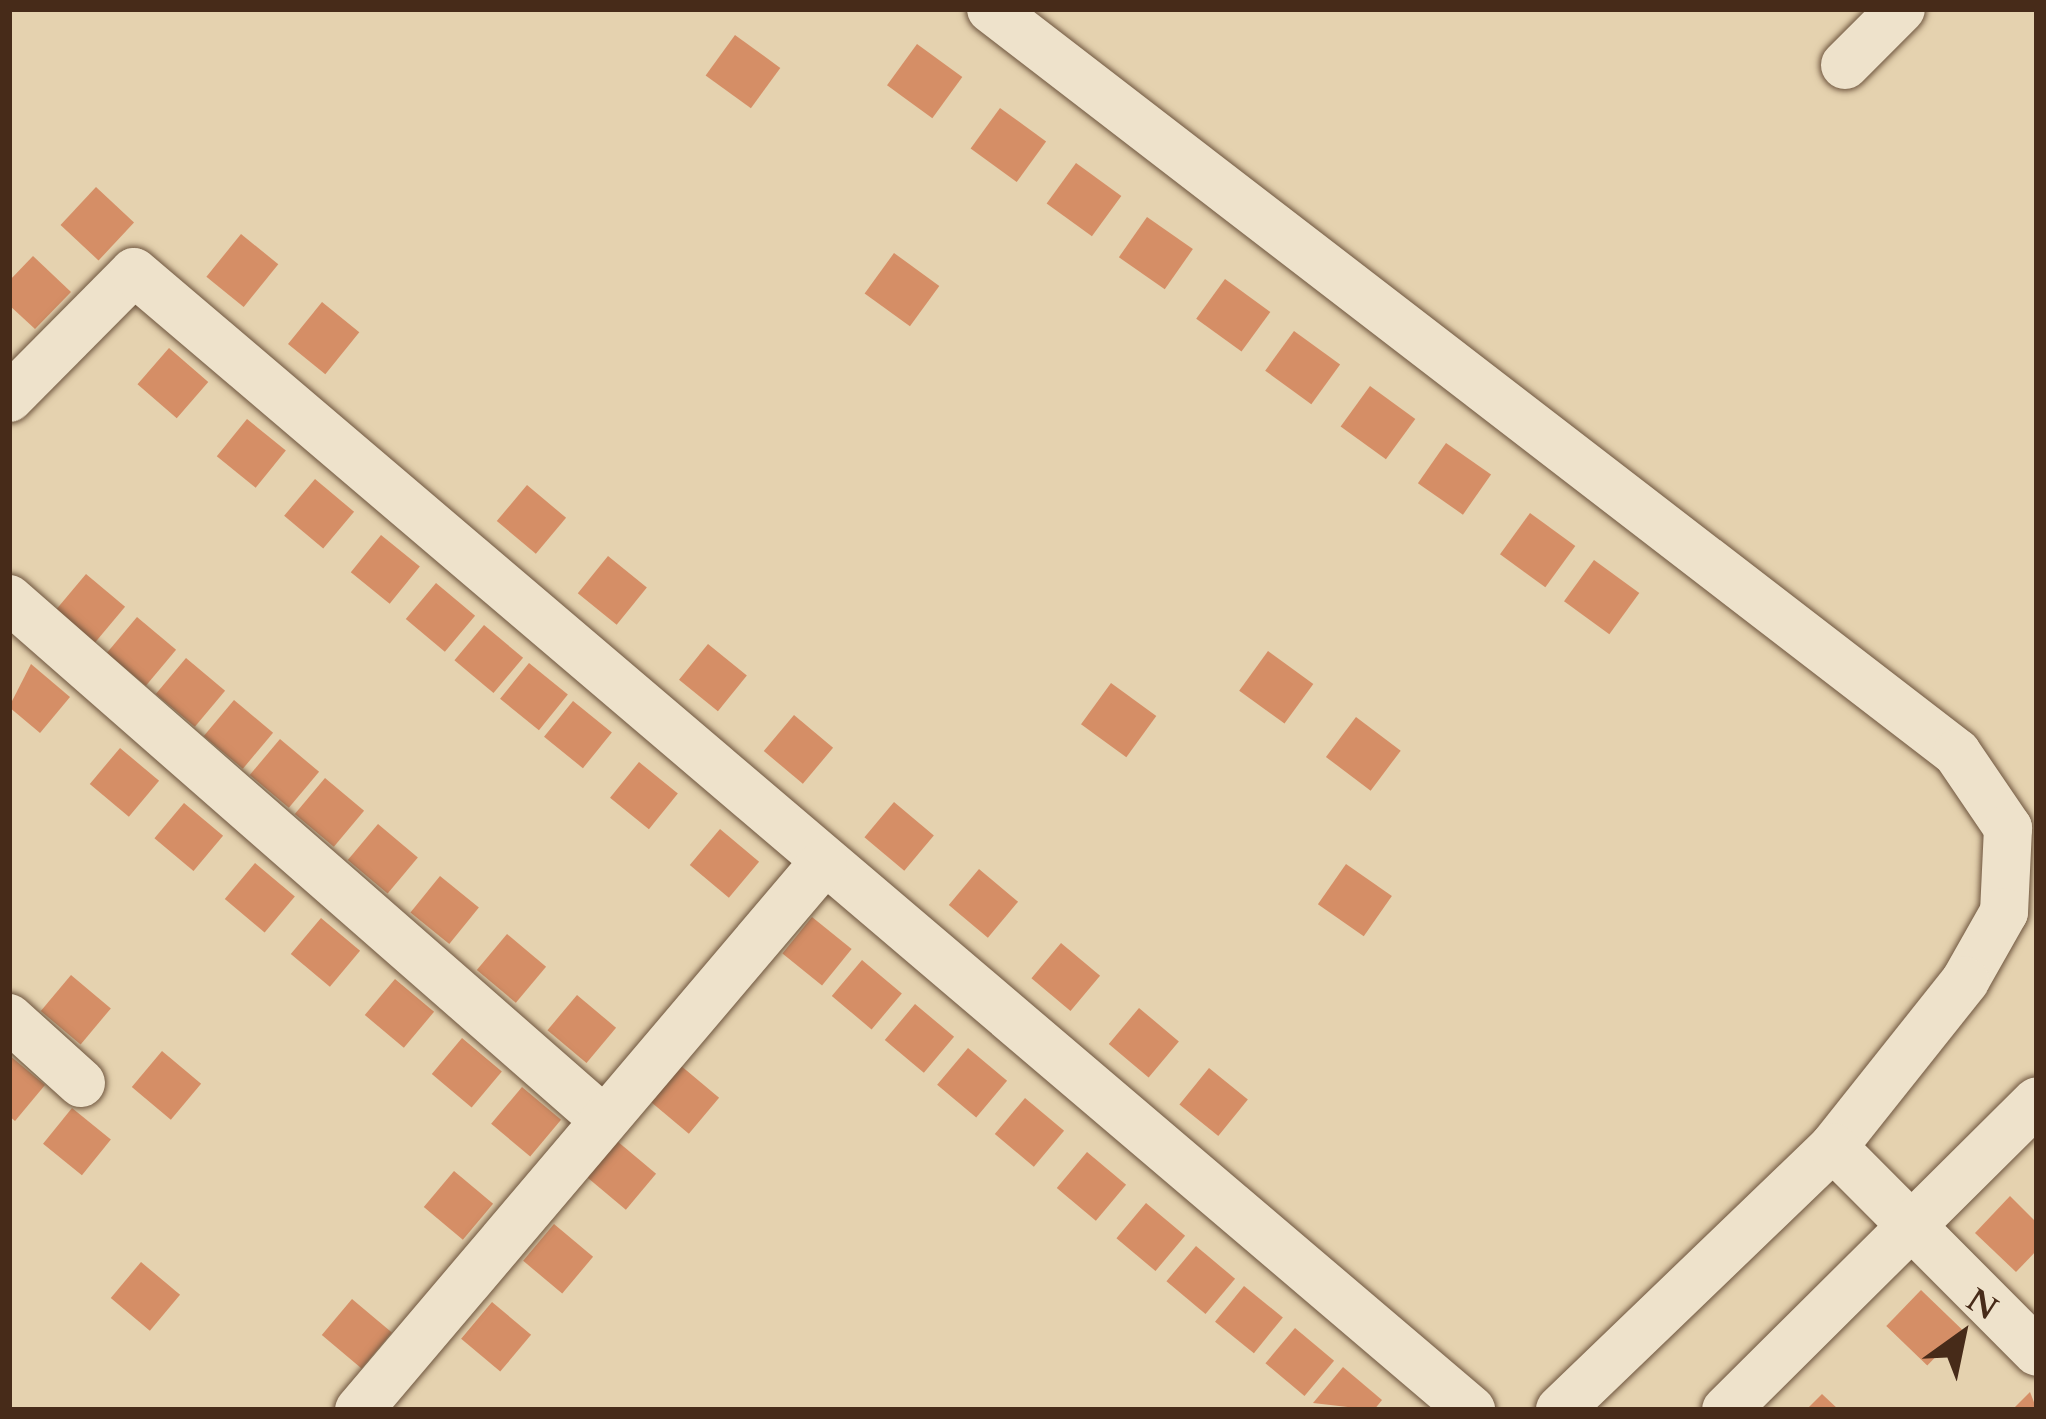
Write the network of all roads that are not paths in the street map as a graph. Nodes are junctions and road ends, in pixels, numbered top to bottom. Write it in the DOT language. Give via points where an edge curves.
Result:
graph roads {
  1 [pos="1901,9"];
  2 [pos="1004,13"];
  3 [pos="1844,65"];
  4 [pos="9,398"];
  5 [pos="9,598"];
  6 [pos="2022,830"];
  7 [pos="823,863"];
  8 [pos="9,1018"];
  9 [pos="81,1083"];
  10 [pos="2037,1101"];
  11 [pos="603,1119"];
  12 [pos="1833,1147"];
  13 [pos="1914,1229"];
  14 [pos="2037,1352"];
  15 [pos="359,1410"];
  16 [pos="1471,1410"];
  17 [pos="1560,1410"];
  18 [pos="1726,1410"];
  1 -- 3 [label="street"];
  2 -- 6 [label="street" via="1924,726"];
  4 -- 7 [label="street" via="134,272"];
  5 -- 11 [label="street"];
  6 -- 12 [label="street" via="1988,948"];
  7 -- 11 [label="street"];
  7 -- 16 [label="street"];
  8 -- 9 [label="street"];
  10 -- 13 [label="street"];
  11 -- 15 [label="street"];
  12 -- 13 [label="street"];
  12 -- 17 [label="street"];
  13 -- 14 [label="street"];
  13 -- 18 [label="street"];
}
